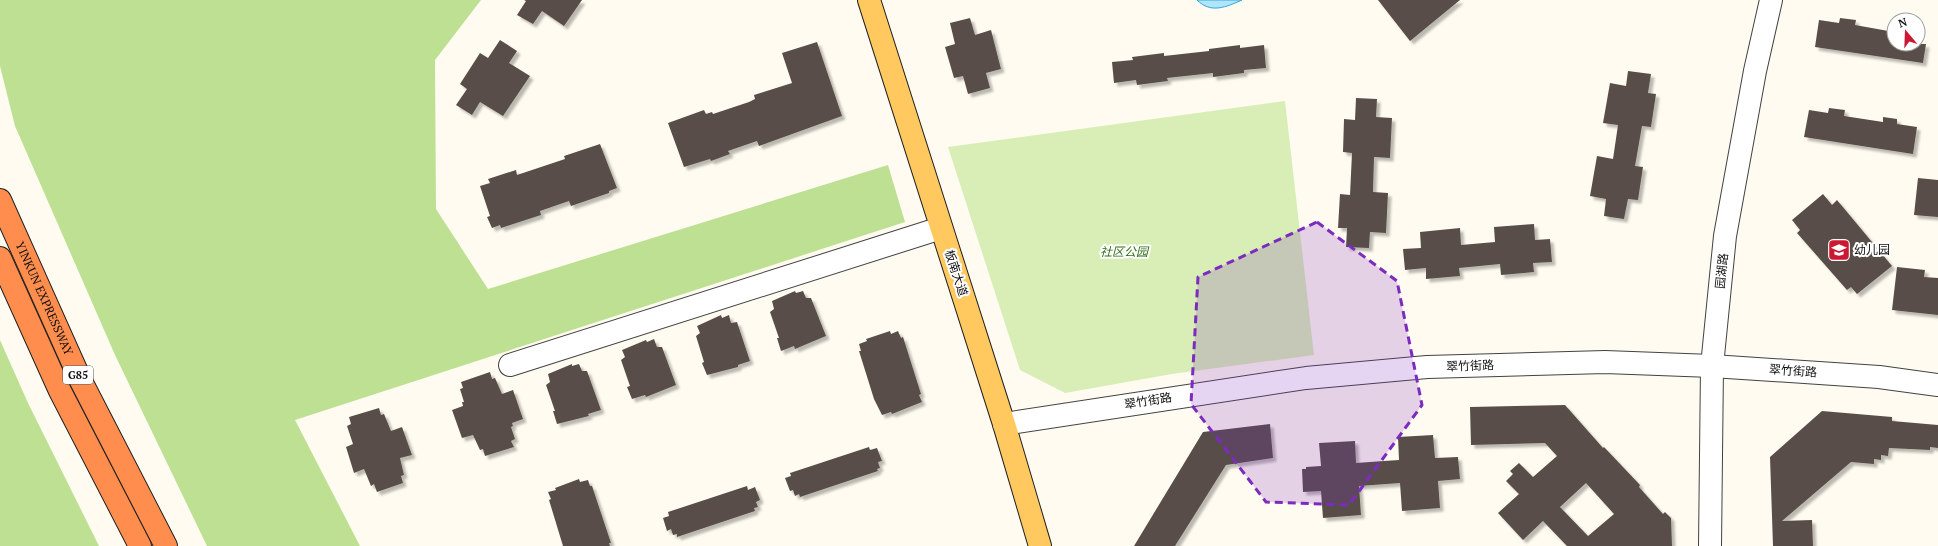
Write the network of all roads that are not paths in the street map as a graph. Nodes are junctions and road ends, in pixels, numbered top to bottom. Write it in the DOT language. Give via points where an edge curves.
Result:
graph roads {
  1 [pos="869,0"];
  2 [pos="1771,0"];
  3 [pos="0,200"];
  4 [pos="941,228"];
  5 [pos="0,258"];
  6 [pos="510,365"];
  7 [pos="1712,366"];
  8 [pos="1938,385"];
  9 [pos="1004,424"];
  10 [pos="140,546"];
  11 [pos="166,546"];
  12 [pos="1040,546"];
  13 [pos="1710,546"];
  1 -- 4 [label="main road, 板南大道"];
  2 -- 7 [label="street, 园湖路" via="1755,71 1725,236"];
  3 -- 11 [label="highway, YINKUN EXPRESSWAY / G85" via="81,381"];
  4 -- 6 [label="street"];
  4 -- 9 [label="main road, 板南大道"];
  5 -- 10 [label="highway, YINKUN EXPRESSWAY / G85" via="60,391"];
  7 -- 8 [label="street, 翠竹街路" via="1879,377"];
  7 -- 9 [label="street, 翠竹街路" via="1606,362 1420,367 1306,378"];
  7 -- 13 [label="street, 园湖路"];
  9 -- 12 [label="main road, 板南大道"];
}
